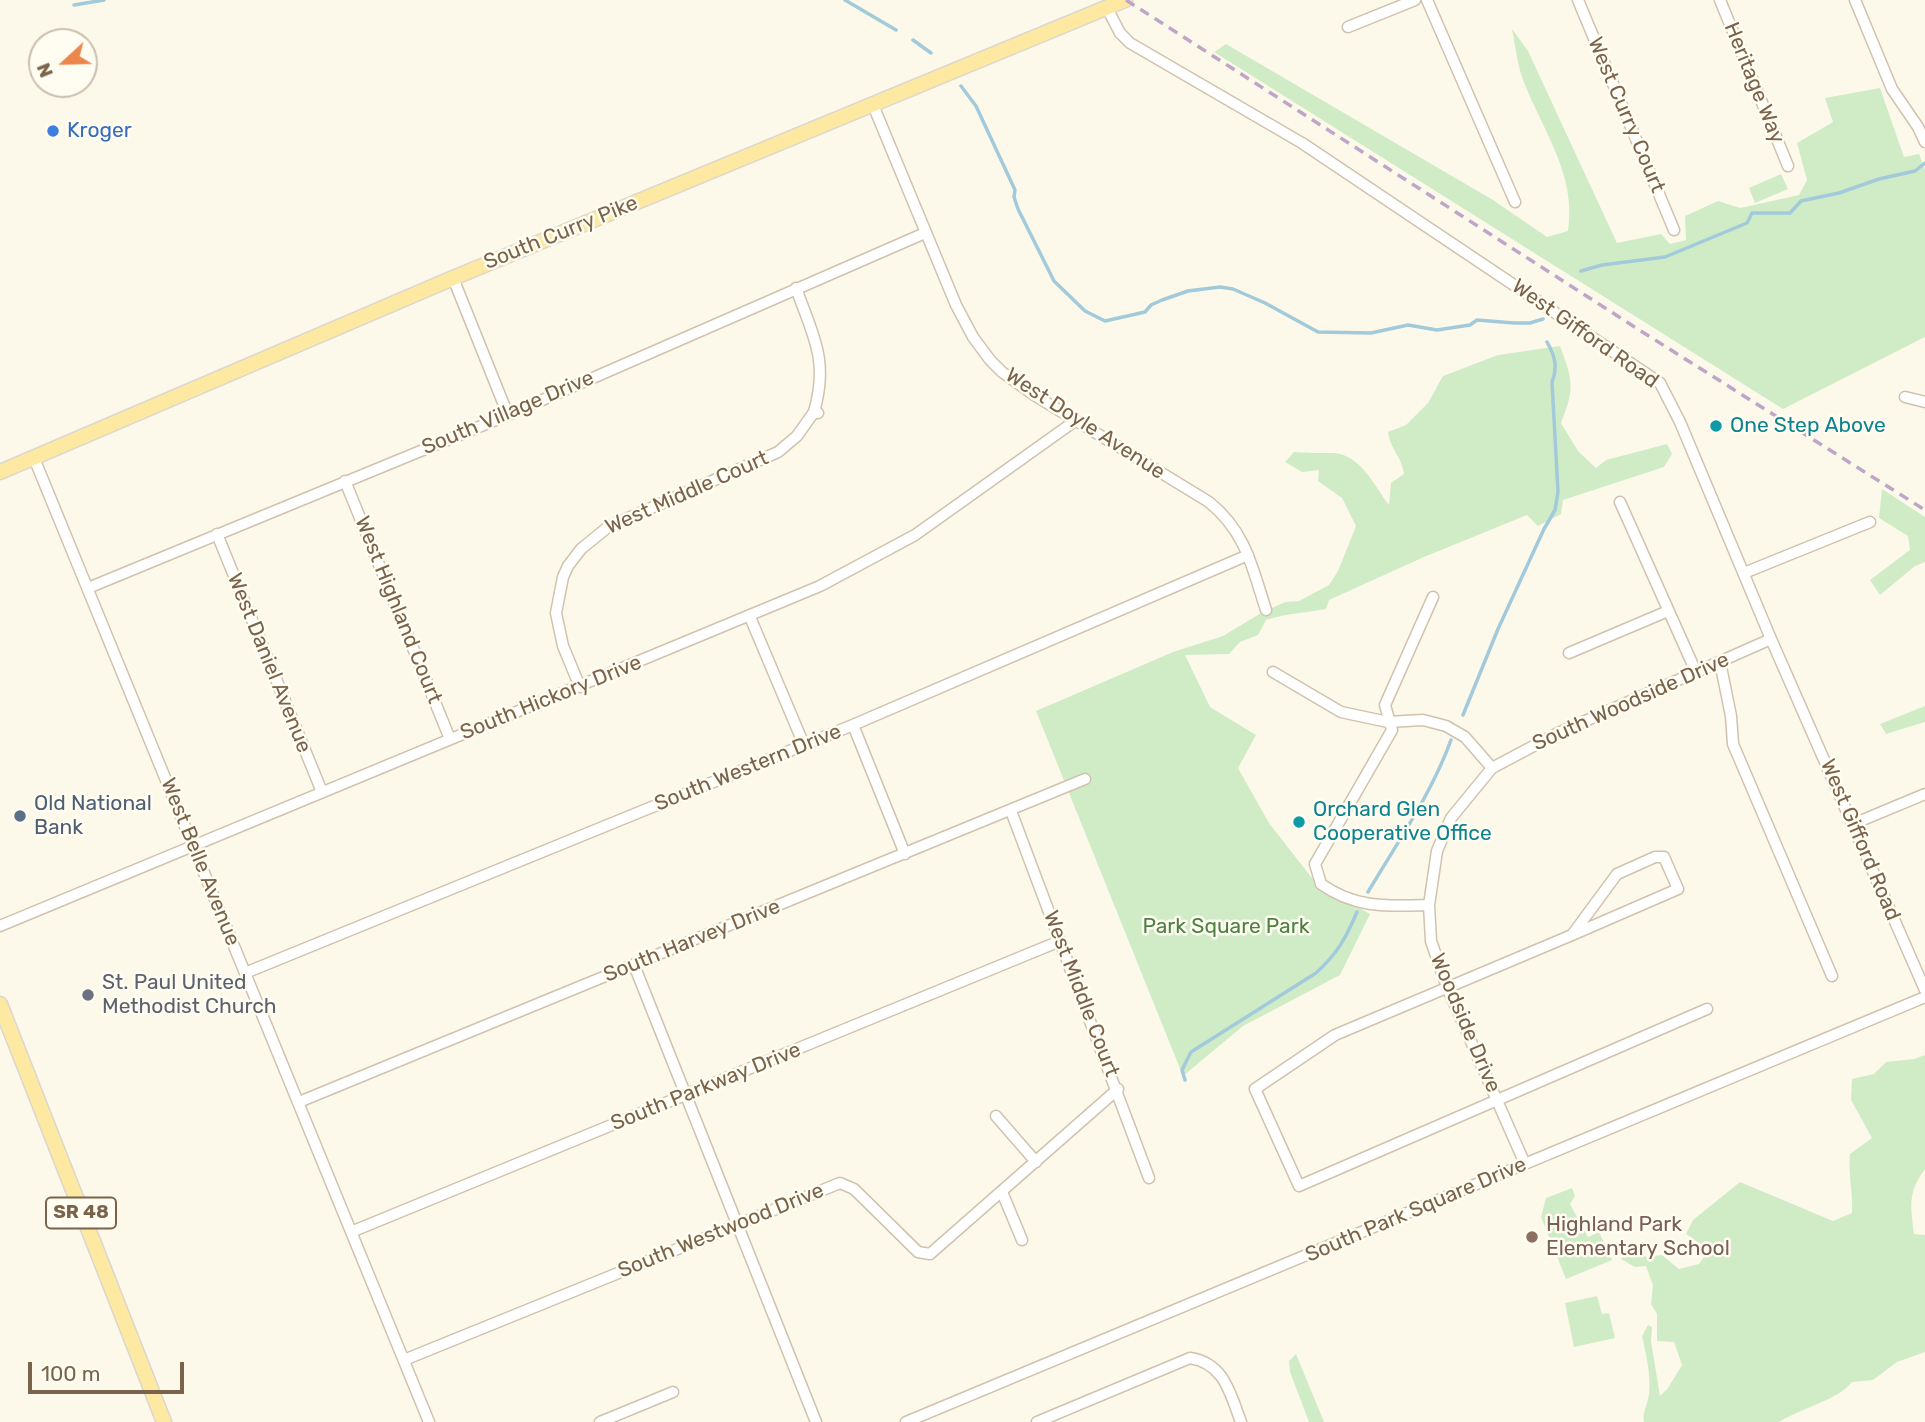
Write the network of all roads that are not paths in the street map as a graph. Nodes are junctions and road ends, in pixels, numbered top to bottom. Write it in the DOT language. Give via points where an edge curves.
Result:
graph roads {
  1 [pos="1125,0"];
  2 [pos="1416,0"];
  3 [pos="1427,0"];
  4 [pos="1578,0"];
  5 [pos="1720,0"];
  6 [pos="1855,0"];
  7 [pos="1107,8"];
  8 [pos="1348,27"];
  9 [pos="873,105"];
  10 [pos="1925,142"];
  11 [pos="1788,166"];
  12 [pos="1515,202"];
  13 [pos="1674,230"];
  14 [pos="925,233"];
  15 [pos="453,278"];
  16 [pos="796,288"];
  17 [pos="1905,397"];
  18 [pos="1925,402"];
  19 [pos="508,415"];
  20 [pos="1075,421"];
  21 [pos="34,458"];
  22 [pos="0,472"];
  23 [pos="345,481"];
  24 [pos="1620,502"];
  25 [pos="1870,522"];
  26 [pos="216,534"];
  27 [pos="1248,555"];
  28 [pos="1744,573"];
  29 [pos="88,588"];
  30 [pos="1433,597"];
  31 [pos="1266,610"];
  32 [pos="1668,611"];
  33 [pos="750,617"];
  34 [pos="1771,639"];
  35 [pos="1569,653"];
  36 [pos="1720,662"];
  37 [pos="1273,672"];
  38 [pos="1696,672"];
  39 [pos="580,687"];
  40 [pos="1388,722"];
  41 [pos="853,725"];
  42 [pos="450,739"];
  43 [pos="804,745"];
  44 [pos="1492,768"];
  45 [pos="1084,779"];
  46 [pos="322,792"];
  47 [pos="1925,794"];
  48 [pos="1011,811"];
  49 [pos="1853,824"];
  50 [pos="194,845"];
  51 [pos="905,854"];
  52 [pos="1429,905"];
  53 [pos="0,926"];
  54 [pos="1572,935"];
  55 [pos="1060,940"];
  56 [pos="634,965"];
  57 [pos="245,974"];
  58 [pos="1832,976"];
  59 [pos="1447,987"];
  60 [pos="1925,990"];
  61 [pos="1925,998"];
  62 [pos="1707,1009"];
  63 [pos="1,1010"];
  64 [pos="1118,1090"];
  65 [pos="687,1095"];
  66 [pos="1497,1099"];
  67 [pos="299,1102"];
  68 [pos="996,1116"];
  69 [pos="1036,1162"];
  70 [pos="1525,1164"];
  71 [pos="1149,1178"];
  72 [pos="1002,1192"];
  73 [pos="737,1225"];
  74 [pos="351,1232"];
  75 [pos="1022,1240"];
  76 [pos="404,1360"];
  77 [pos="673,1392"];
  78 [pos="164,1422"];
  79 [pos="429,1422"];
  80 [pos="600,1422"];
  81 [pos="816,1422"];
  82 [pos="906,1422"];
  83 [pos="1037,1422"];
  84 [pos="1241,1422"];
  1 -- 7 [label="main road, South Curry Pike"];
  2 -- 8 [label="street"];
  3 -- 12 [label="street"];
  4 -- 13 [label="street, West Curry Court"];
  5 -- 11 [label="street, Heritage Way"];
  6 -- 10 [label="street" via="1892,89"];
  7 -- 9 [label="main road, South Curry Pike"];
  7 -- 28 [label="street, West Gifford Road" via="1130,43 1302,144 1660,383"];
  9 -- 14 [label="street, West Doyle Avenue"];
  9 -- 15 [label="main road, South Curry Pike"];
  14 -- 16 [label="street, South Village Drive"];
  14 -- 20 [label="street, West Doyle Avenue" via="964,323 981,349 1002,372"];
  15 -- 19 [label="street"];
  15 -- 21 [label="main road, South Curry Pike"];
  16 -- 19 [label="street, South Village Drive"];
  16 -- 39 [label="street, West Middle Court" via="818,347 822,373 816,412 774,455 608,527 574,558 561,577 557,623"];
  17 -- 18 [label="street"];
  19 -- 23 [label="street, South Village Drive"];
  20 -- 27 [label="street, West Doyle Avenue" via="1209,502 1230,520"];
  20 -- 33 [label="street, South Hickory Drive" via="897,546"];
  21 -- 22 [label="main road, South Curry Pike"];
  21 -- 29 [label="street, West Belle Avenue"];
  23 -- 26 [label="street, South Village Drive"];
  23 -- 42 [label="street, West Highland Court"];
  24 -- 32 [label="street"];
  25 -- 28 [label="street"];
  26 -- 29 [label="street, South Village Drive"];
  26 -- 46 [label="street, West Daniel Avenue"];
  27 -- 31 [label="street, West Doyle Avenue"];
  27 -- 41 [label="street, South Western Drive"];
  28 -- 34 [label="street, West Gifford Road"];
  29 -- 50 [label="street, West Belle Avenue"];
  30 -- 40 [label="street" via="1385,705"];
  32 -- 35 [label="street"];
  32 -- 38 [label="street"];
  33 -- 39 [label="street, South Hickory Drive"];
  33 -- 43 [label="street"];
  34 -- 36 [label="street, South Woodside Drive"];
  34 -- 49 [label="street, West Gifford Road"];
  36 -- 38 [label="street, South Woodside Drive"];
  36 -- 58 [label="street" via="1732,744"];
  37 -- 40 [label="street" via="1341,712"];
  38 -- 44 [label="street, South Woodside Drive" via="1549,737"];
  39 -- 42 [label="street, South Hickory Drive"];
  40 -- 44 [label="street" via="1423,720 1446,726 1465,737"];
  40 -- 52 [label="street" via="1392,730 1315,864 1321,884 1352,900 1377,906"];
  41 -- 43 [label="street, South Western Drive"];
  41 -- 51 [label="street"];
  42 -- 46 [label="street, South Hickory Drive"];
  43 -- 57 [label="street, South Western Drive"];
  44 -- 52 [label="street, Woodside Drive" via="1451,818 1437,851"];
  45 -- 48 [label="street, South Harvey Drive"];
  46 -- 50 [label="street, South Hickory Drive"];
  47 -- 49 [label="street"];
  48 -- 51 [label="street, South Harvey Drive"];
  48 -- 55 [label="street, West Middle Court"];
  49 -- 60 [label="street, West Gifford Road"];
  50 -- 53 [label="street, South Hickory Drive"];
  50 -- 57 [label="street, West Belle Avenue"];
  51 -- 56 [label="street, South Harvey Drive"];
  52 -- 59 [label="street, Woodside Drive" via="1431,941"];
  54 -- 54 [label="street" via="1617,874 1655,857 1664,858 1678,890"];
  54 -- 59 [label="street"];
  55 -- 64 [label="street, West Middle Court"];
  55 -- 65 [label="street, South Parkway Drive"];
  56 -- 65 [label="street"];
  56 -- 67 [label="street, South Harvey Drive"];
  57 -- 67 [label="street, West Belle Avenue"];
  59 -- 66 [label="street, Woodside Drive"];
  59 -- 66 [label="street" via="1335,1035 1255,1089 1299,1186"];
  61 -- 70 [label="street, South Park Square Drive"];
  62 -- 66 [label="street"];
  63 -- 78 [label="main road, SR 48"];
  64 -- 69 [label="street, South Westwood Drive"];
  64 -- 71 [label="street, West Middle Court"];
  65 -- 73 [label="street"];
  65 -- 74 [label="street, South Parkway Drive"];
  66 -- 70 [label="street, Woodside Drive"];
  67 -- 74 [label="street, West Belle Avenue"];
  68 -- 69 [label="street"];
  69 -- 72 [label="street, South Westwood Drive"];
  70 -- 82 [label="street, South Park Square Drive"];
  72 -- 73 [label="street, South Westwood Drive" via="926,1255 845,1184 835,1184"];
  72 -- 75 [label="street"];
  73 -- 76 [label="street, South Westwood Drive"];
  73 -- 81 [label="street"];
  74 -- 76 [label="street, West Belle Avenue"];
  76 -- 79 [label="street, West Belle Avenue"];
  77 -- 80 [label="street"];
  83 -- 84 [label="street" via="1190,1358 1205,1360 1217,1369"];
}
